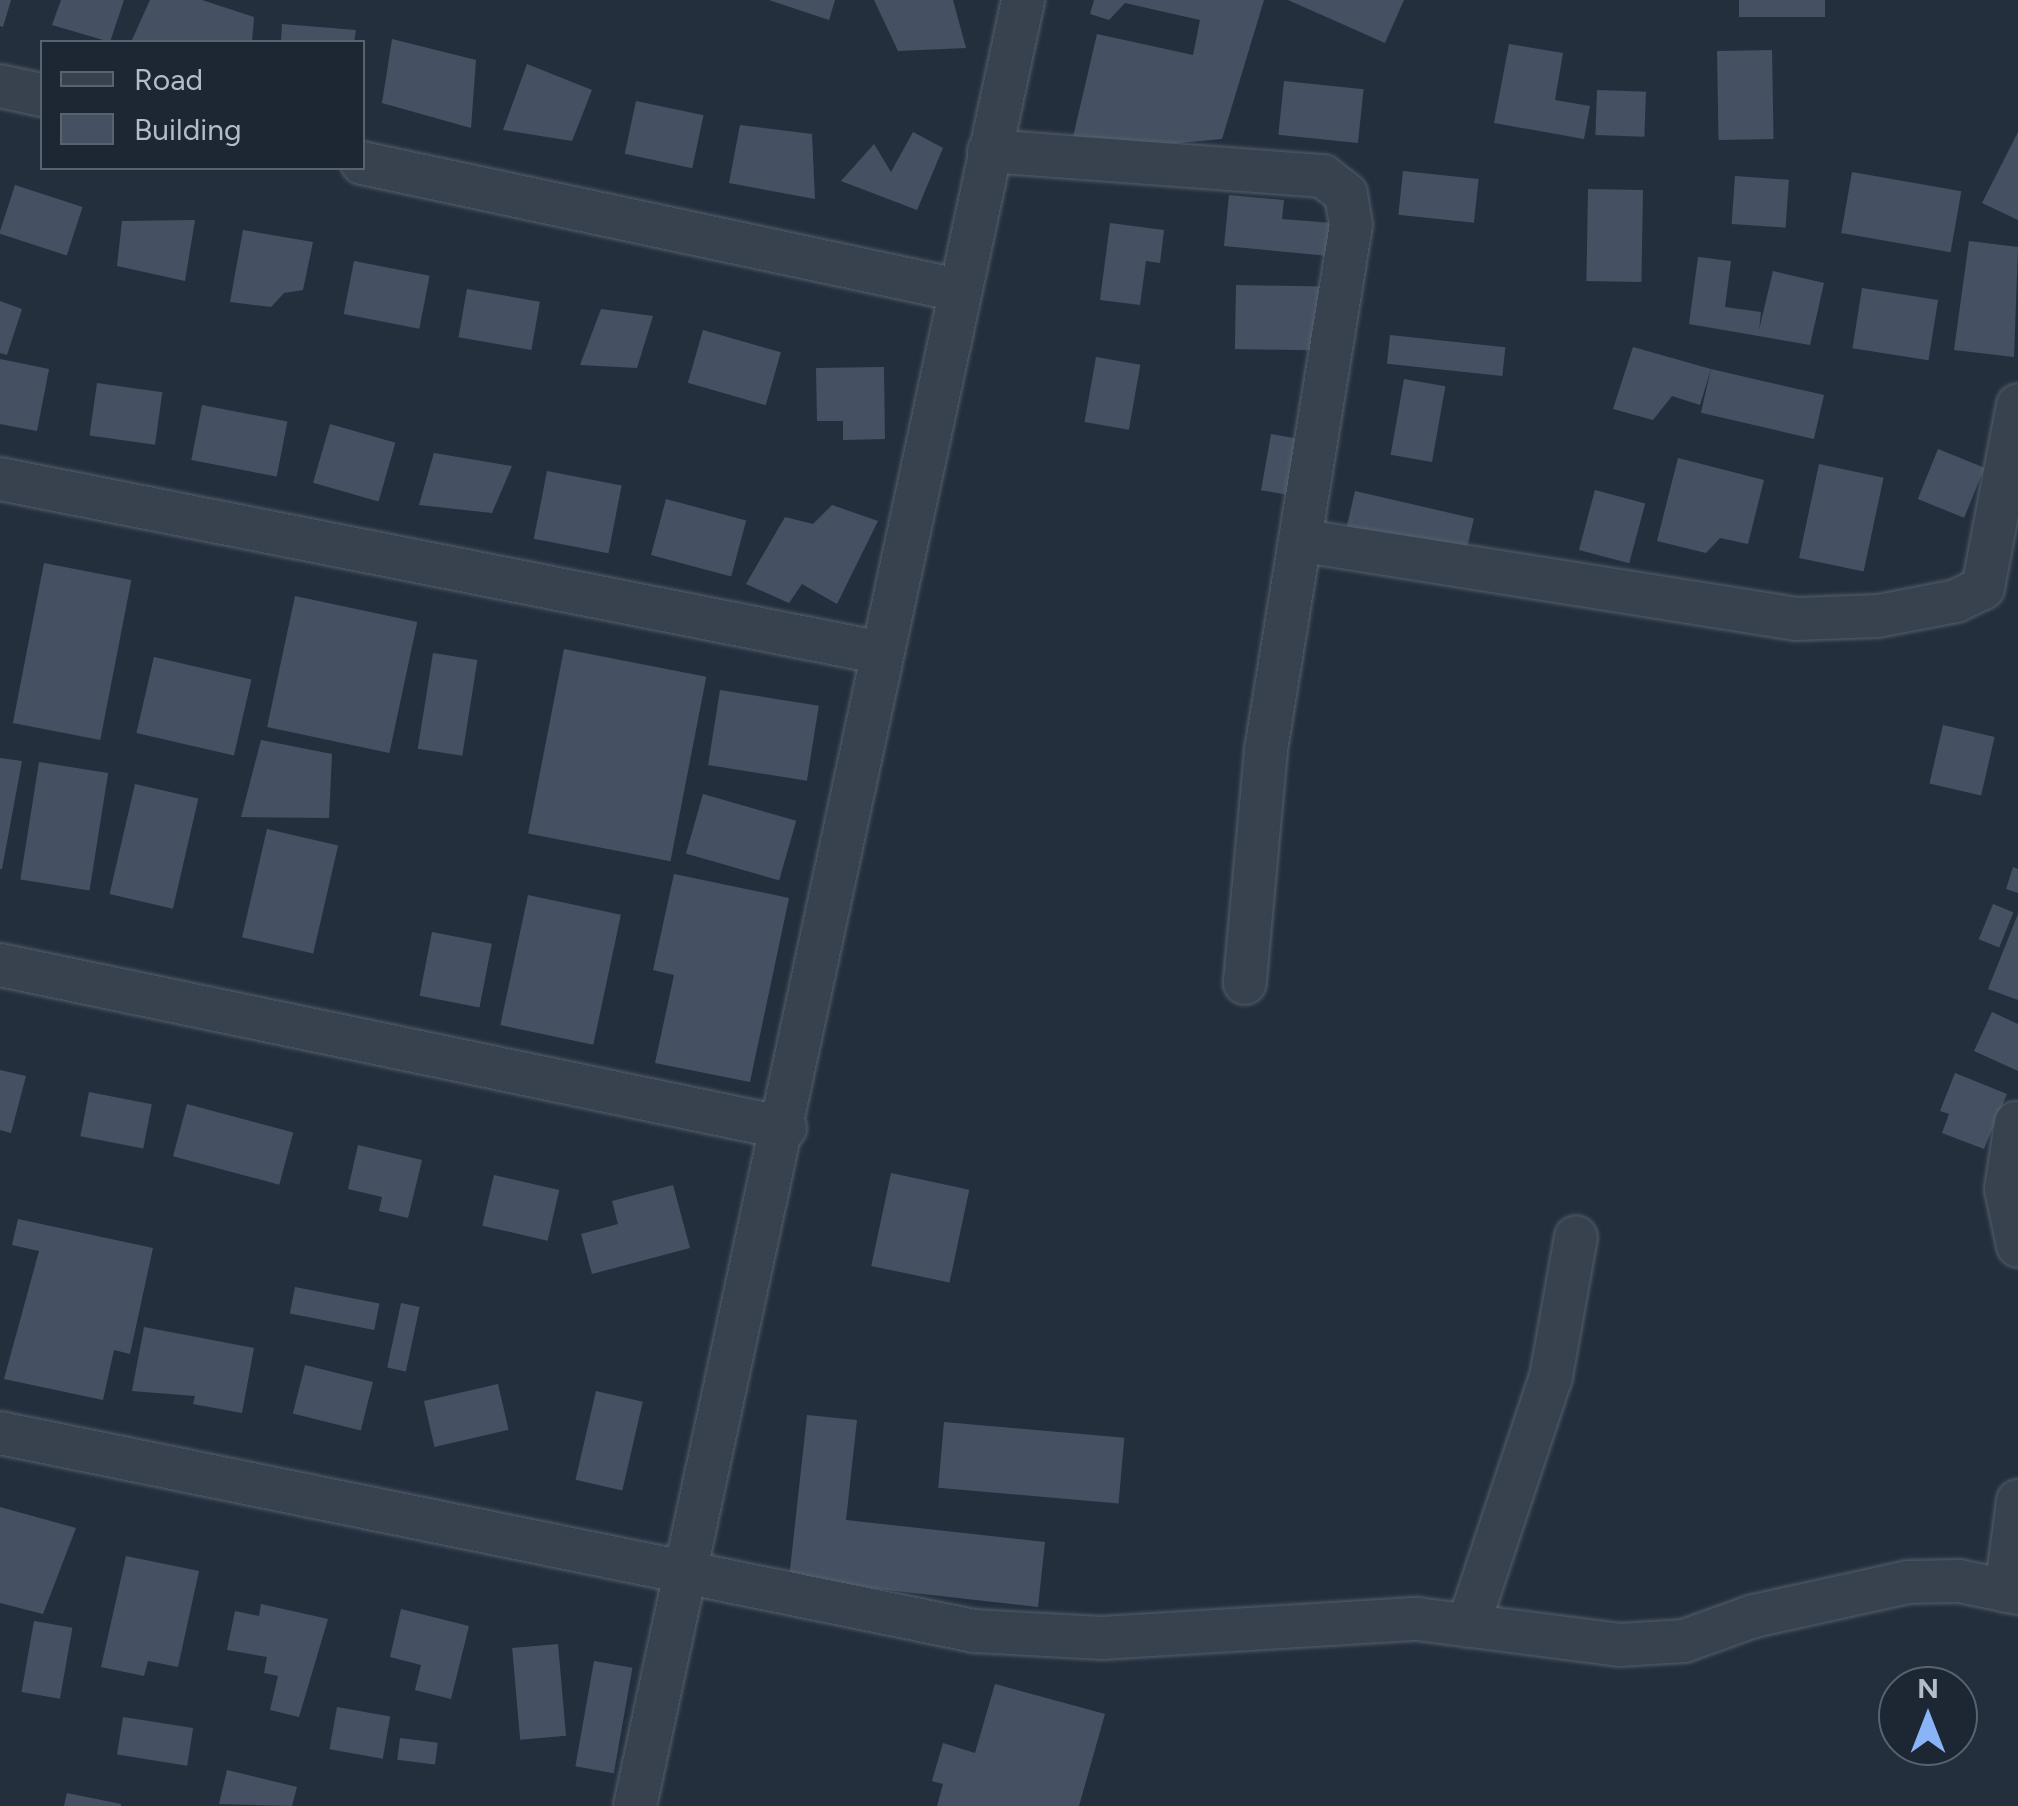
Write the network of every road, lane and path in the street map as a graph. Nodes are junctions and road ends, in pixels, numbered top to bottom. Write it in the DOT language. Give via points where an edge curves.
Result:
graph roads {
  1 [pos="1023,0"];
  2 [pos="0,86"];
  3 [pos="40,95"];
  4 [pos="989,151"];
  5 [pos="365,164"];
  6 [pos="958,290"];
  7 [pos="2018,405"];
  8 [pos="0,479"];
  9 [pos="1304,542"];
  10 [pos="882,653"];
  11 [pos="0,965"];
  12 [pos="1244,983"];
  13 [pos="2016,1123"];
  14 [pos="785,1128"];
  15 [pos="1576,1237"];
  16 [pos="2018,1246"];
  17 [pos="0,1432"];
  18 [pos="2018,1501"];
  19 [pos="683,1571"];
  20 [pos="2012,1592"];
  21 [pos="1468,1626"];
  22 [pos="635,1806"];
  1 -- 4 [label="street"];
  2 -- 3 [label="street"];
  4 -- 6 [label="street"];
  4 -- 9 [label="street" via="1322,176 1346,194 1351,225"];
  5 -- 6 [label="street"];
  6 -- 10 [label="street"];
  7 -- 9 [label="street" via="1983,588 1956,601 1878,616 1796,619"];
  8 -- 10 [label="street"];
  9 -- 12 [label="street" via="1266,750"];
  10 -- 14 [label="street"];
  11 -- 14 [label="street"];
  13 -- 16 [label="street" via="2006,1189"];
  14 -- 19 [label="street"];
  15 -- 21 [label="street" via="1551,1376"];
  17 -- 19 [label="street"];
  18 -- 20 [label="street"];
  19 -- 21 [label="street" via="974,1630 1102,1638 1417,1619"];
  19 -- 22 [label="street"];
  20 -- 21 [label="street" via="1959,1581 1908,1582 1754,1616 1684,1641 1619,1644"];
}
